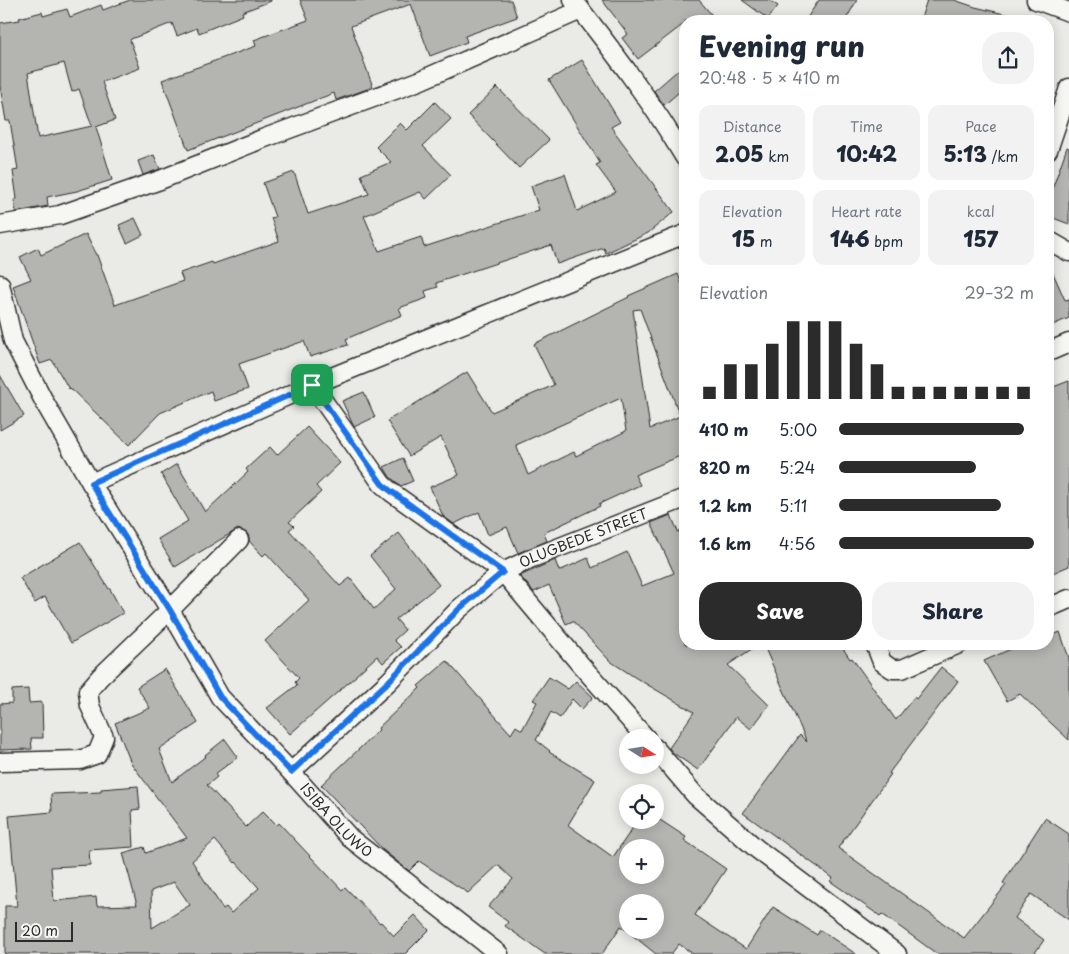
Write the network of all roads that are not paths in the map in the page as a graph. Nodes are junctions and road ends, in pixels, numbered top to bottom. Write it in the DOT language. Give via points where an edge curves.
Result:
graph roads {
  1 [pos="1036,0"];
  2 [pos="577,5"];
  3 [pos="1069,12"];
  4 [pos="1069,88"];
  5 [pos="1054,132"];
  6 [pos="679,148"];
  7 [pos="0,225"];
  8 [pos="679,236"];
  9 [pos="1054,243"];
  10 [pos="1069,252"];
  11 [pos="0,284"];
  12 [pos="1069,343"];
  13 [pos="1054,349"];
  14 [pos="312,385"];
  15 [pos="91,483"];
  16 [pos="679,500"];
  17 [pos="239,540"];
  18 [pos="503,572"];
  19 [pos="1069,599"];
  20 [pos="1054,605"];
  21 [pos="170,610"];
  22 [pos="877,650"];
  23 [pos="945,650"];
  24 [pos="638,729"];
  25 [pos="664,759"];
  26 [pos="0,762"];
  27 [pos="291,772"];
  28 [pos="499,954"];
  29 [pos="897,954"];
  1 -- 3 [label="street"];
  2 -- 6 [label="street" via="623,65"];
  2 -- 7 [label="street" via="419,81 160,180 60,215"];
  4 -- 5 [label="street"];
  8 -- 14 [label="street"];
  9 -- 10 [label="street"];
  11 -- 15 [label="street, ISIBA OLUWO" via="13,342"];
  12 -- 13 [label="street"];
  14 -- 15 [label="street"];
  14 -- 18 [label="street" via="382,484"];
  15 -- 21 [label="street, ISIBA OLUWO"];
  16 -- 18 [label="street, OLUGBEDE STREET"];
  17 -- 21 [label="street"];
  18 -- 24 [label="street"];
  18 -- 27 [label="street, OLUGBEDE STREET" via="459,609 387,683"];
  19 -- 20 [label="street"];
  21 -- 26 [label="street" via="88,691 90,706 104,737 97,754 80,760"];
  21 -- 27 [label="street, ISIBA OLUWO" via="220,697"];
  22 -- 23 [label="street" via="882,662 892,669 902,669"];
  25 -- 29 [label="street" via="695,795 757,849"];
  27 -- 28 [label="street, ISIBA OLUWO" via="350,838"];
}
